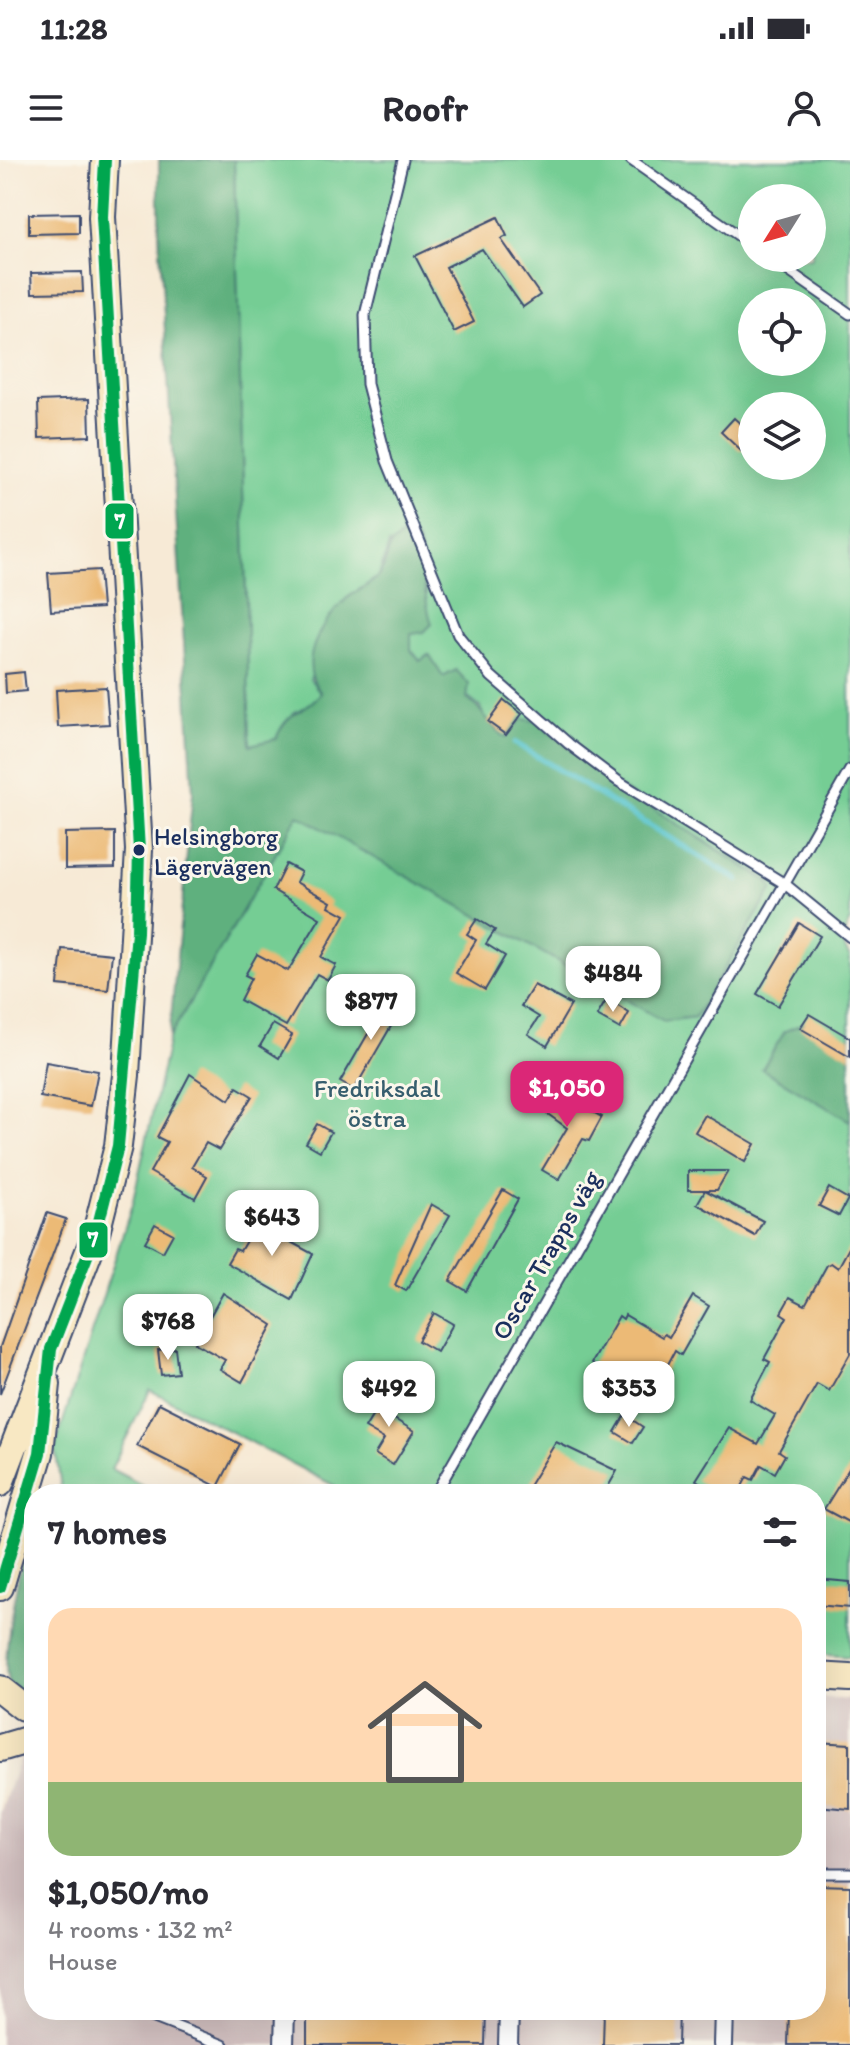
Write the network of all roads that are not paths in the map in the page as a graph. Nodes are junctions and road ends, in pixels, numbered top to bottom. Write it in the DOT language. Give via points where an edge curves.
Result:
graph roads {
  1 [pos="105,160"];
  2 [pos="403,160"];
  3 [pos="631,160"];
  4 [pos="738,235"];
  5 [pos="790,272"];
  6 [pos="850,314"];
  7 [pos="850,770"];
  8 [pos="785,884"];
  9 [pos="850,937"];
  10 [pos="51,1349"];
  11 [pos="0,1483"];
  12 [pos="31,1484"];
  13 [pos="441,1484"];
  14 [pos="24,1507"];
  15 [pos="0,1587"];
  16 [pos="826,1677"];
  17 [pos="850,1678"];
  18 [pos="0,1689"];
  19 [pos="24,1707"];
  20 [pos="24,1728"];
  21 [pos="0,1733"];
  22 [pos="24,1741"];
  23 [pos="0,1748"];
  24 [pos="826,1873"];
  25 [pos="850,1873"];
  26 [pos="154,2020"];
  27 [pos="285,2020"];
  28 [pos="509,2020"];
  29 [pos="724,2020"];
  30 [pos="223,2045"];
  31 [pos="284,2045"];
  32 [pos="508,2045"];
  33 [pos="723,2045"];
  1 -- 10 [label="street" via="102,217 139,850 137,932 118,1146 96,1233"];
  2 -- 8 [label="lane" via="368,296 365,360 379,437 449,619 491,676 569,744 618,781"];
  3 -- 4 [label="lane"];
  5 -- 6 [label="lane"];
  7 -- 8 [label="lane, Oscar Trapps väg"];
  8 -- 9 [label="lane"];
  8 -- 13 [label="lane, Oscar Trapps väg"];
  10 -- 11 [label="street"];
  10 -- 12 [label="street" via="40,1453"];
  14 -- 15 [label="street"];
  16 -- 17 [label="street"];
  18 -- 19 [label="street"];
  20 -- 21 [label="street"];
  22 -- 23 [label="street"];
  24 -- 25 [label="lane"];
  26 -- 30 [label="lane"];
  27 -- 31 [label="street"];
  28 -- 32 [label="street"];
  29 -- 33 [label="street"];
}
